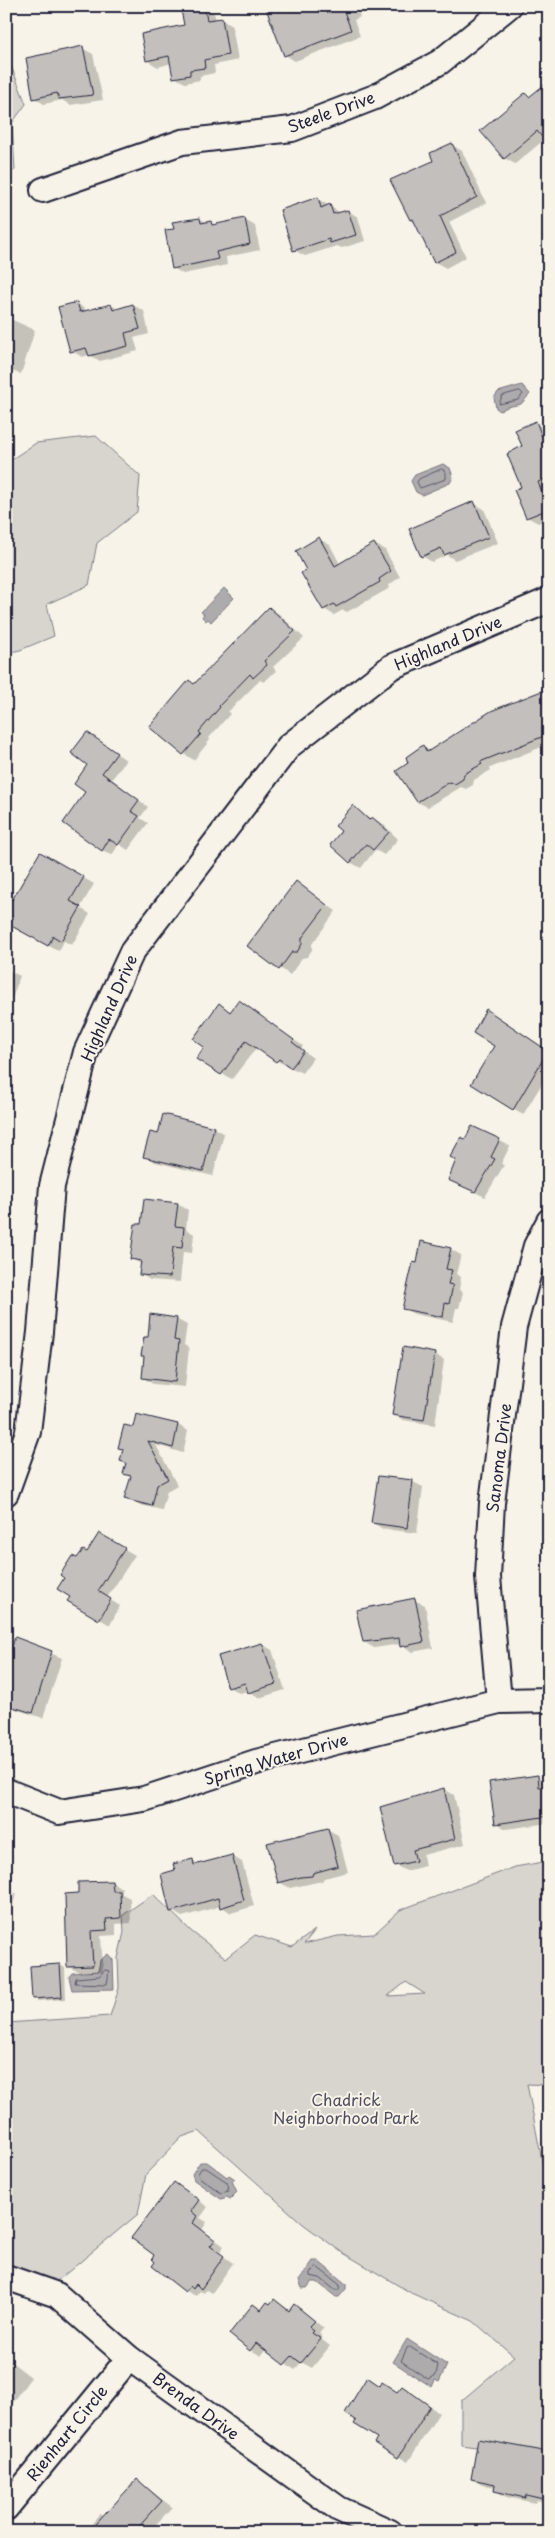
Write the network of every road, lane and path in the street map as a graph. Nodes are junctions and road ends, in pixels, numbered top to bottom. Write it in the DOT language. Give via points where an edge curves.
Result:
graph roads {
  1 [pos="510,6"];
  2 [pos="43,190"];
  3 [pos="549,600"];
  4 [pos="549,1221"];
  5 [pos="6,1493"];
  6 [pos="549,1700"];
  7 [pos="499,1701"];
  8 [pos="6,1791"];
  9 [pos="6,2277"];
  10 [pos="129,2358"];
  11 [pos="6,2508"];
  12 [pos="390,2532"];
  1 -- 2 [label="street, Steele Drive" via="440,62 375,97 292,129 182,142"];
  3 -- 5 [label="street, Highland Drive" via="391,666 289,746 132,952 86,1052 52,1186 28,1432"];
  4 -- 7 [label="street, Sanoma Drive" via="536,1246 514,1327 492,1503 488,1577"];
  6 -- 7 [label="street, Spring Water Drive"];
  7 -- 8 [label="street, Spring Water Drive" via="256,1762 144,1798 59,1812"];
  9 -- 10 [label="street, Brenda Drive" via="58,2295"];
  10 -- 11 [label="street, Rienhart Circle"];
  10 -- 12 [label="street, Brenda Drive" via="339,2509"];
}
